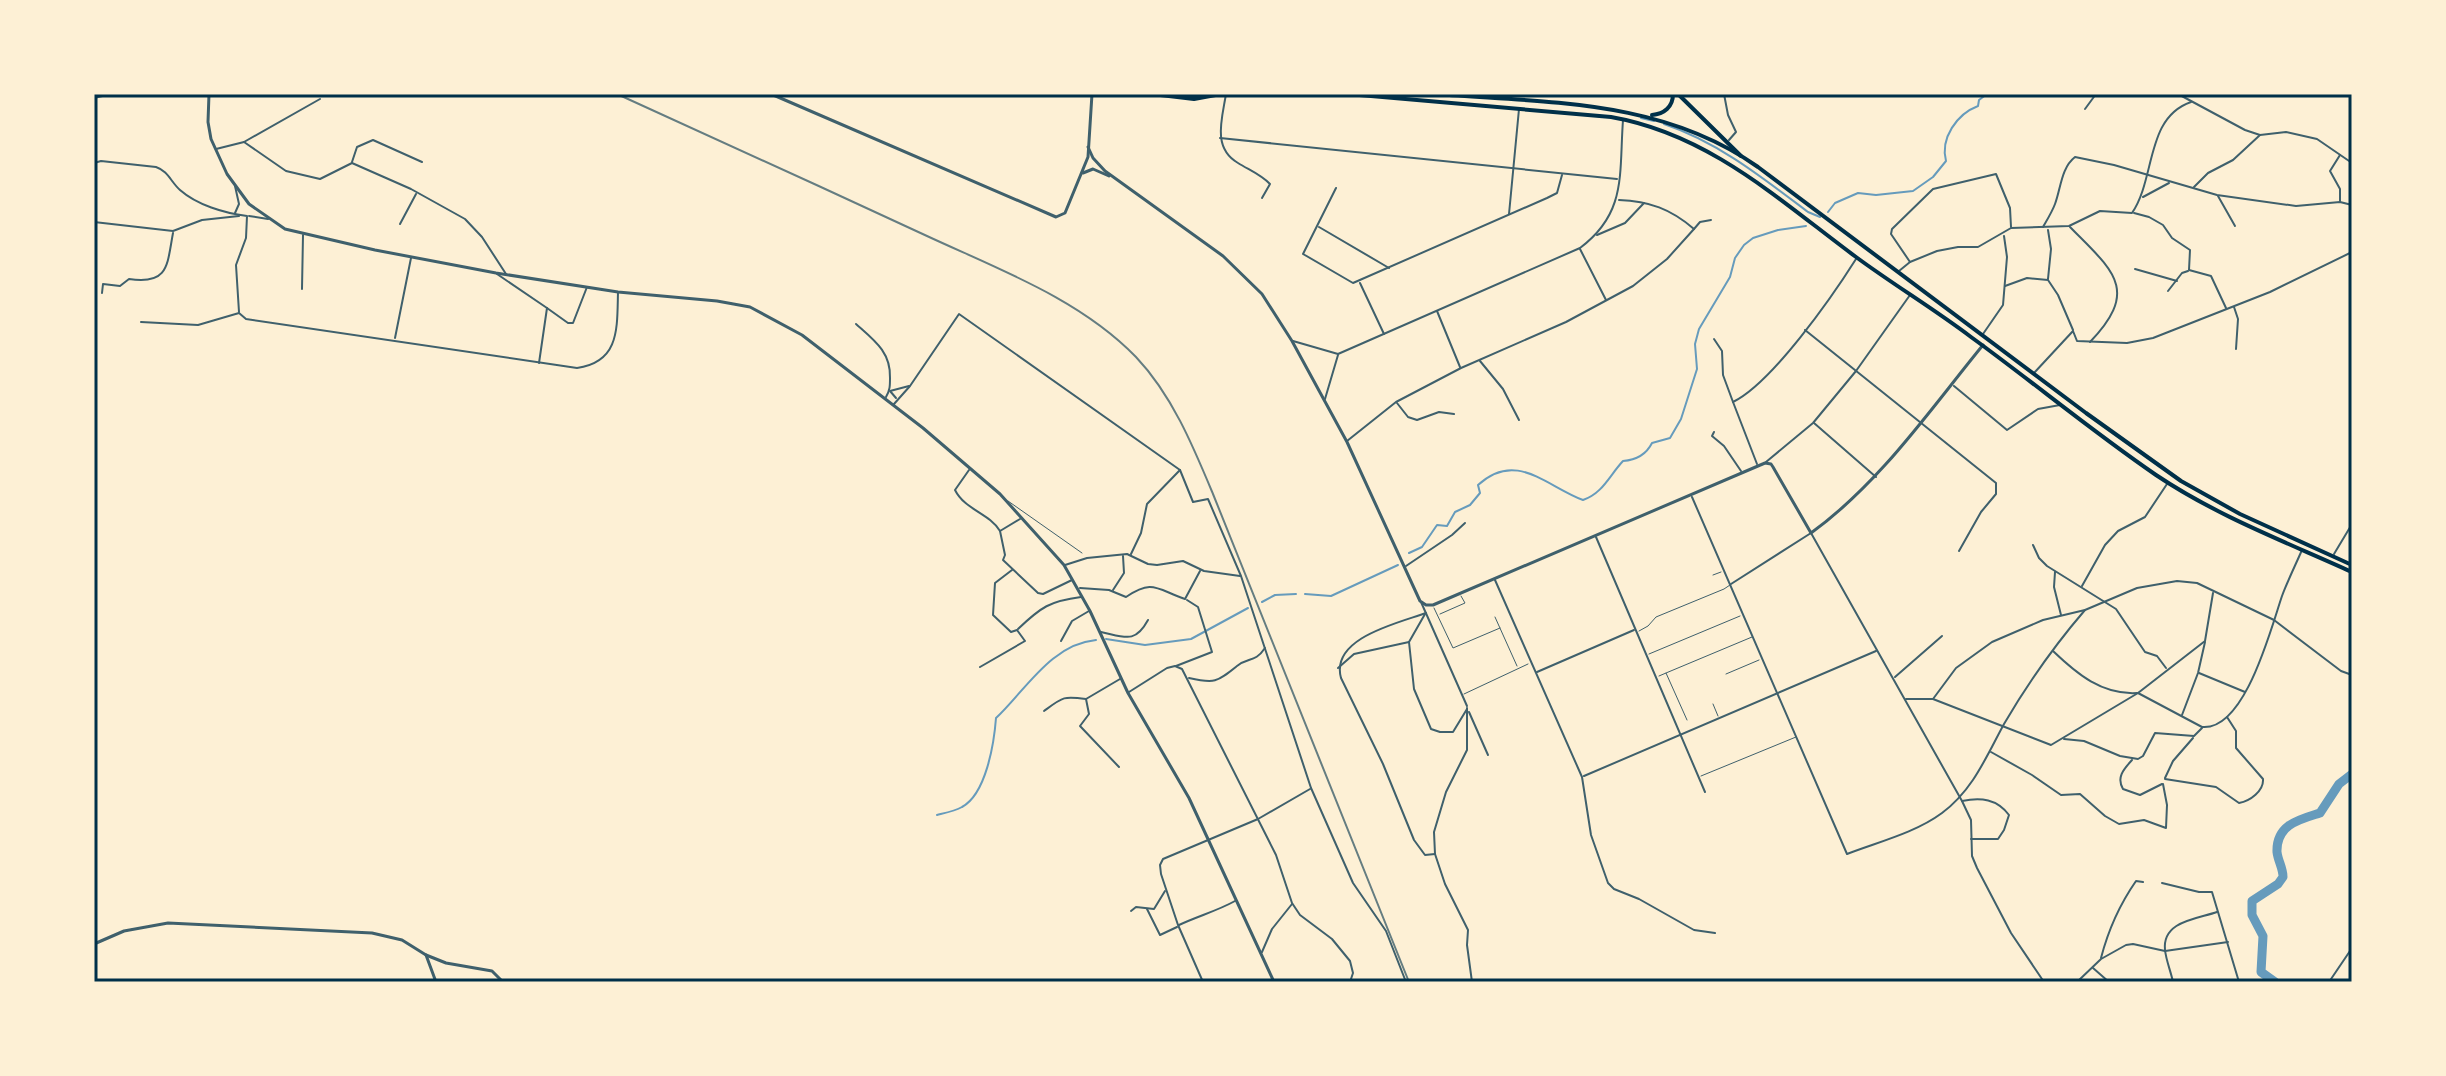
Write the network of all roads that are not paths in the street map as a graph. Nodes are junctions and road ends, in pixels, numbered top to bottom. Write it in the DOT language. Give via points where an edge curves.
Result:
graph roads {
  1 [pos="111,94"];
  2 [pos="209,94"];
  3 [pos="771,94"];
  4 [pos="1092,94"];
  5 [pos="1152,94"];
  6 [pos="1190,94"];
  7 [pos="1224,94"];
  8 [pos="1348,94"];
  9 [pos="1437,94"];
  10 [pos="1675,94"];
  11 [pos="1724,94"];
  12 [pos="2096,94"];
  13 [pos="2178,94"];
  14 [pos="1485,96"];
  15 [pos="94,98"];
  16 [pos="1183,98"];
  17 [pos="320,99"];
  18 [pos="2191,102"];
  19 [pos="1519,109"];
  20 [pos="2085,109"];
  21 [pos="1647,115"];
  22 [pos="1623,119"];
  23 [pos="2260,135"];
  24 [pos="1220,138"];
  25 [pos="1727,141"];
  26 [pos="244,142"];
  27 [pos="1088,147"];
  28 [pos="215,149"];
  29 [pos="2340,155"];
  30 [pos="1741,156"];
  31 [pos="422,162"];
  32 [pos="94,163"];
  33 [pos="352,163"];
  34 [pos="2352,163"];
  35 [pos="1514,169"];
  36 [pos="1081,174"];
  37 [pos="1562,174"];
  38 [pos="2147,175"];
  39 [pos="1619,179"];
  40 [pos="1116,180"];
  41 [pos="2169,182"];
  42 [pos="235,186"];
  43 [pos="1336,188"];
  44 [pos="2193,188"];
  45 [pos="416,193"];
  46 [pos="2217,195"];
  47 [pos="2142,197"];
  48 [pos="1262,198"];
  49 [pos="1616,200"];
  50 [pos="2340,202"];
  51 [pos="1645,203"];
  52 [pos="2352,205"];
  53 [pos="2132,213"];
  54 [pos="234,214"];
  55 [pos="1509,215"];
  56 [pos="247,216"];
  57 [pos="268,219"];
  58 [pos="1711,220"];
  59 [pos="94,222"];
  60 [pos="400,224"];
  61 [pos="1318,226"];
  62 [pos="2069,226"];
  63 [pos="2235,226"];
  64 [pos="2011,228"];
  65 [pos="2048,228"];
  66 [pos="1694,229"];
  67 [pos="2042,229"];
  68 [pos="173,231"];
  69 [pos="2003,233"];
  70 [pos="303,234"];
  71 [pos="1597,235"];
  72 [pos="1580,248"];
  73 [pos="2352,252"];
  74 [pos="411,258"];
  75 [pos="1857,258"];
  76 [pos="1910,262"];
  77 [pos="1389,268"];
  78 [pos="2135,269"];
  79 [pos="2189,270"];
  80 [pos="1898,271"];
  81 [pos="496,273"];
  82 [pos="507,275"];
  83 [pos="2048,280"];
  84 [pos="1359,281"];
  85 [pos="2177,281"];
  86 [pos="2005,286"];
  87 [pos="587,287"];
  88 [pos="302,289"];
  89 [pos="2168,291"];
  90 [pos="618,292"];
  91 [pos="102,293"];
  92 [pos="1910,295"];
  93 [pos="1607,301"];
  94 [pos="2234,306"];
  95 [pos="547,308"];
  96 [pos="2226,309"];
  97 [pos="1437,311"];
  98 [pos="239,313"];
  99 [pos="141,322"];
  100 [pos="856,324"];
  101 [pos="1805,330"];
  102 [pos="2073,331"];
  103 [pos="1384,334"];
  104 [pos="1982,335"];
  105 [pos="395,339"];
  106 [pos="1714,339"];
  107 [pos="1292,341"];
  108 [pos="2089,343"];
  109 [pos="1983,345"];
  110 [pos="2236,349"];
  111 [pos="1338,354"];
  112 [pos="1480,360"];
  113 [pos="539,364"];
  114 [pos="1461,368"];
  115 [pos="1856,371"];
  116 [pos="2033,373"];
  117 [pos="1951,384"];
  118 [pos="910,386"];
  119 [pos="890,391"];
  120 [pos="885,398"];
  121 [pos="897,400"];
  122 [pos="1325,400"];
  123 [pos="1396,402"];
  124 [pos="1733,402"];
  125 [pos="2061,404"];
  126 [pos="894,405"];
  127 [pos="1454,414"];
  128 [pos="1519,420"];
  129 [pos="1920,422"];
  130 [pos="1813,423"];
  131 [pos="1714,432"];
  132 [pos="1347,442"];
  133 [pos="1765,463"];
  134 [pos="1758,466"];
  135 [pos="970,468"];
  136 [pos="1180,470"];
  137 [pos="1743,472"];
  138 [pos="1876,477"];
  139 [pos="2168,483"];
  140 [pos="1000,494"];
  141 [pos="1691,496"];
  142 [pos="1021,518"];
  143 [pos="1465,523"];
  144 [pos="2352,524"];
  145 [pos="1000,531"];
  146 [pos="1811,533"];
  147 [pos="1596,537"];
  148 [pos="2033,545"];
  149 [pos="2303,549"];
  150 [pos="1959,551"];
  151 [pos="1082,553"];
  152 [pos="1123,555"];
  153 [pos="1130,555"];
  154 [pos="2333,556"];
  155 [pos="1064,565"];
  156 [pos="2352,565"];
  157 [pos="1405,566"];
  158 [pos="1012,570"];
  159 [pos="1200,570"];
  160 [pos="1724,571"];
  161 [pos="2055,572"];
  162 [pos="2352,572"];
  163 [pos="1713,575"];
  164 [pos="1241,576"];
  165 [pos="1494,579"];
  166 [pos="1073,580"];
  167 [pos="1730,585"];
  168 [pos="2082,586"];
  169 [pos="1078,588"];
  170 [pos="1112,591"];
  171 [pos="2213,592"];
  172 [pos="1460,594"];
  173 [pos="1083,597"];
  174 [pos="1185,599"];
  175 [pos="1420,601"];
  176 [pos="2105,601"];
  177 [pos="1433,605"];
  178 [pos="2085,610"];
  179 [pos="1090,611"];
  180 [pos="1426,613"];
  181 [pos="1438,615"];
  182 [pos="1743,615"];
  183 [pos="2061,616"];
  184 [pos="1495,617"];
  185 [pos="1148,620"];
  186 [pos="2274,620"];
  187 [pos="1500,628"];
  188 [pos="1017,630"];
  189 [pos="1636,630"];
  190 [pos="1100,632"];
  191 [pos="1942,636"];
  192 [pos="1752,637"];
  193 [pos="1061,641"];
  194 [pos="2205,641"];
  195 [pos="1409,642"];
  196 [pos="1265,648"];
  197 [pos="2051,650"];
  198 [pos="1877,651"];
  199 [pos="1647,655"];
  200 [pos="1762,659"];
  201 [pos="1532,663"];
  202 [pos="1175,666"];
  203 [pos="980,667"];
  204 [pos="1338,668"];
  205 [pos="1519,669"];
  206 [pos="2166,669"];
  207 [pos="1536,672"];
  208 [pos="1666,673"];
  209 [pos="2198,673"];
  210 [pos="1726,674"];
  211 [pos="2352,675"];
  212 [pos="1656,677"];
  213 [pos="1188,678"];
  214 [pos="1121,679"];
  215 [pos="1893,679"];
  216 [pos="1128,693"];
  217 [pos="1777,693"];
  218 [pos="2138,693"];
  219 [pos="2246,693"];
  220 [pos="1461,695"];
  221 [pos="1086,699"];
  222 [pos="1904,699"];
  223 [pos="1933,699"];
  224 [pos="1713,704"];
  225 [pos="1467,708"];
  226 [pos="1044,711"];
  227 [pos="2182,715"];
  228 [pos="2226,716"];
  229 [pos="1720,718"];
  230 [pos="1687,720"];
  231 [pos="2003,727"];
  232 [pos="2202,727"];
  233 [pos="1681,735"];
  234 [pos="2194,736"];
  235 [pos="1796,737"];
  236 [pos="2063,739"];
  237 [pos="1991,752"];
  238 [pos="1488,755"];
  239 [pos="2133,759"];
  240 [pos="1119,767"];
  241 [pos="1582,777"];
  242 [pos="1699,777"];
  243 [pos="2164,782"];
  244 [pos="1311,788"];
  245 [pos="1705,792"];
  246 [pos="1959,796"];
  247 [pos="1962,801"];
  248 [pos="1258,819"];
  249 [pos="1970,839"];
  250 [pos="1208,841"];
  251 [pos="1435,854"];
  252 [pos="2143,882"];
  253 [pos="2162,883"];
  254 [pos="1166,890"];
  255 [pos="1235,901"];
  256 [pos="1292,903"];
  257 [pos="1147,909"];
  258 [pos="1131,911"];
  259 [pos="2218,911"];
  260 [pos="1178,926"];
  261 [pos="1715,933"];
  262 [pos="2228,942"];
  263 [pos="94,944"];
  264 [pos="2352,948"];
  265 [pos="2165,951"];
  266 [pos="426,955"];
  267 [pos="1261,957"];
  268 [pos="2101,959"];
  269 [pos="2092,967"];
  270 [pos="1272,981"];
  271 [pos="436,982"];
  272 [pos="503,982"];
  273 [pos="1203,982"];
  274 [pos="1350,982"];
  275 [pos="1406,982"];
  276 [pos="1472,982"];
  277 [pos="2044,982"];
  278 [pos="2077,982"];
  279 [pos="2109,982"];
  280 [pos="2173,982"];
  281 [pos="2239,982"];
  282 [pos="2329,982"];
  1 -- 15 [label="street"];
  2 -- 28 [label="street" via="208,122"];
  3 -- 36 [label="street" via="1056,217 1065,213"];
  4 -- 27 [label="street"];
  5 -- 16 [label="main road"];
  6 -- 16 [label="main road"];
  7 -- 16 [label="main road"];
  7 -- 24 [label="street"];
  8 -- 19 [label="main road"];
  9 -- 14 [label="main road"];
  10 -- 21 [label="main road" via="1665,110"];
  10 -- 25 [label="main road"];
  11 -- 25 [label="street" via="1736,132"];
  12 -- 20 [label="street"];
  13 -- 18 [label="street"];
  14 -- 21 [label="main road"];
  17 -- 26 [label="street"];
  18 -- 23 [label="street"];
  18 -- 38 [label="street" via="2176,107 2163,124"];
  19 -- 22 [label="main road"];
  19 -- 35 [label="street"];
  21 -- 30 [label="main road" via="1695,131"];
  22 -- 39 [label="street"];
  22 -- 75 [label="main road" via="1670,132 1707,150"];
  23 -- 29 [label="street" via="2301,134"];
  23 -- 44 [label="street"];
  24 -- 35 [label="street"];
  24 -- 48 [label="street" via="1228,156 1270,184"];
  25 -- 30 [label="main road"];
  26 -- 28 [label="street"];
  26 -- 33 [label="street" via="286,171 320,179"];
  27 -- 36 [label="street"];
  27 -- 40 [label="street" via="1098,165"];
  28 -- 42 [label="street"];
  29 -- 34 [label="street"];
  29 -- 50 [label="street" via="2330,171"];
  30 -- 80 [label="main road"];
  31 -- 33 [label="street" via="373,140 357,147"];
  32 -- 54 [label="street" via="163,170 186,195"];
  33 -- 45 [label="street"];
  35 -- 37 [label="street"];
  35 -- 55 [label="street"];
  36 -- 40 [label="street" via="1093,169"];
  37 -- 39 [label="street"];
  37 -- 55 [label="street" via="1557,193"];
  38 -- 41 [label="street"];
  38 -- 47 [label="street"];
  38 -- 67 [label="street" via="2073,157"];
  39 -- 49 [label="street"];
  40 -- 107 [label="street" via="1238,268"];
  41 -- 44 [label="street"];
  41 -- 47 [label="street"];
  42 -- 54 [label="street" via="239,204"];
  42 -- 57 [label="street"];
  43 -- 61 [label="street"];
  44 -- 46 [label="street"];
  45 -- 60 [label="street"];
  45 -- 82 [label="street" via="465,219"];
  46 -- 50 [label="street" via="2296,206"];
  46 -- 63 [label="street"];
  47 -- 53 [label="street"];
  49 -- 51 [label="street"];
  49 -- 71 [label="street"];
  50 -- 52 [label="street"];
  51 -- 66 [label="street" via="1674,213"];
  51 -- 71 [label="street" via="1625,223"];
  53 -- 62 [label="street" via="2100,211"];
  53 -- 79 [label="street" via="2163,225 2190,250"];
  54 -- 56 [label="street"];
  55 -- 77 [label="street"];
  56 -- 57 [label="street"];
  56 -- 68 [label="street" via="202,220"];
  56 -- 98 [label="street" via="235,269"];
  57 -- 70 [label="street"];
  58 -- 66 [label="street"];
  59 -- 68 [label="street"];
  61 -- 77 [label="street"];
  61 -- 84 [label="street" via="1303,254 1353,283"];
  62 -- 65 [label="street"];
  62 -- 108 [label="street" via="2110,269 2117,291 2109,322"];
  64 -- 67 [label="street"];
  64 -- 69 [label="street"];
  64 -- 76 [label="street" via="2009,205 1996,174 1933,189 1892,229"];
  65 -- 67 [label="street"];
  65 -- 83 [label="street"];
  66 -- 93 [label="street" via="1653,272"];
  68 -- 91 [label="street" via="165,272 145,281 129,279 120,286 103,284"];
  69 -- 76 [label="street" via="1978,247 1958,247"];
  69 -- 86 [label="street"];
  70 -- 74 [label="street"];
  70 -- 88 [label="street"];
  71 -- 72 [label="street"];
  72 -- 93 [label="street"];
  72 -- 97 [label="street"];
  73 -- 94 [label="street"];
  74 -- 81 [label="street"];
  74 -- 105 [label="street"];
  75 -- 92 [label="main road"];
  75 -- 101 [label="street"];
  76 -- 80 [label="street"];
  77 -- 84 [label="street"];
  78 -- 85 [label="street"];
  79 -- 85 [label="street"];
  79 -- 96 [label="street" via="2211,276"];
  80 -- 104 [label="main road"];
  81 -- 82 [label="street"];
  81 -- 95 [label="street"];
  82 -- 87 [label="street"];
  83 -- 86 [label="street" via="2027,278"];
  83 -- 102 [label="street"];
  84 -- 103 [label="street"];
  85 -- 89 [label="street"];
  86 -- 104 [label="street" via="2001,311"];
  87 -- 90 [label="street"];
  87 -- 95 [label="street" via="573,323"];
  90 -- 113 [label="street" via="615,337 602,361 577,368"];
  90 -- 120 [label="street" via="750,307 802,335"];
  92 -- 109 [label="main road"];
  92 -- 115 [label="street"];
  93 -- 112 [label="street"];
  94 -- 96 [label="street"];
  94 -- 110 [label="street"];
  95 -- 113 [label="street"];
  96 -- 108 [label="street" via="2153,338"];
  97 -- 103 [label="street"];
  97 -- 114 [label="street"];
  98 -- 99 [label="street" via="198,325"];
  98 -- 105 [label="street" via="246,319"];
  100 -- 119 [label="street" via="887,355"];
  101 -- 115 [label="street"];
  101 -- 124 [label="street" via="1748,394"];
  102 -- 108 [label="street" via="2077,341"];
  102 -- 116 [label="street"];
  103 -- 111 [label="street"];
  104 -- 116 [label="main road"];
  105 -- 113 [label="street"];
  106 -- 124 [label="street" via="1722,351"];
  107 -- 111 [label="street"];
  107 -- 122 [label="street"];
  109 -- 117 [label="street"];
  109 -- 125 [label="main road"];
  111 -- 122 [label="street"];
  112 -- 114 [label="street"];
  112 -- 128 [label="street" via="1509,397"];
  114 -- 123 [label="street"];
  115 -- 129 [label="street"];
  115 -- 130 [label="street"];
  116 -- 154 [label="main road" via="2181,481"];
  117 -- 125 [label="street" via="2007,430 2038,409"];
  117 -- 129 [label="street"];
  118 -- 119 [label="street"];
  118 -- 121 [label="street"];
  118 -- 136 [label="street" via="959,314"];
  119 -- 120 [label="street"];
  119 -- 121 [label="street"];
  120 -- 126 [label="street"];
  121 -- 126 [label="street"];
  122 -- 132 [label="street"];
  123 -- 127 [label="street" via="1412,419"];
  123 -- 132 [label="street"];
  124 -- 134 [label="street"];
  125 -- 139 [label="main road"];
  126 -- 135 [label="street"];
  129 -- 138 [label="street"];
  129 -- 150 [label="street" via="1998,489"];
  130 -- 133 [label="street"];
  130 -- 138 [label="street"];
  131 -- 137 [label="street"];
  132 -- 157 [label="street"];
  133 -- 134 [label="street"];
  133 -- 146 [label="street" via="1773,467"];
  134 -- 137 [label="street"];
  135 -- 140 [label="street"];
  135 -- 145 [label="street" via="956,493"];
  136 -- 153 [label="street" via="1147,504"];
  136 -- 164 [label="street" via="1193,502 1208,499"];
  137 -- 141 [label="street"];
  138 -- 146 [label="street"];
  139 -- 149 [label="main road"];
  139 -- 168 [label="street" via="2150,513 2105,545"];
  140 -- 142 [label="street"];
  140 -- 151 [label="lane"];
  141 -- 147 [label="street"];
  141 -- 160 [label="street"];
  142 -- 145 [label="street"];
  142 -- 155 [label="street"];
  143 -- 157 [label="street"];
  144 -- 154 [label="street"];
  145 -- 158 [label="street" via="1003,560"];
  146 -- 167 [label="street"];
  146 -- 198 [label="street"];
  147 -- 165 [label="street"];
  147 -- 189 [label="street"];
  148 -- 161 [label="street"];
  149 -- 162 [label="main road"];
  149 -- 186 [label="street"];
  152 -- 153 [label="street"];
  152 -- 155 [label="street"];
  152 -- 170 [label="street" via="1124,573"];
  153 -- 159 [label="street" via="1157,565 1183,561"];
  154 -- 156 [label="main road"];
  155 -- 166 [label="street"];
  157 -- 175 [label="street"];
  158 -- 166 [label="street" via="1043,594"];
  158 -- 188 [label="street" via="996,580 993,612 1011,632"];
  159 -- 164 [label="street"];
  159 -- 174 [label="street"];
  160 -- 163 [label="lane"];
  160 -- 167 [label="street"];
  161 -- 168 [label="street"];
  161 -- 183 [label="street"];
  164 -- 196 [label="street"];
  165 -- 172 [label="street"];
  165 -- 201 [label="street"];
  166 -- 169 [label="street"];
  167 -- 182 [label="street"];
  167 -- 189 [label="lane"];
  168 -- 176 [label="street"];
  169 -- 170 [label="street"];
  169 -- 173 [label="street"];
  170 -- 174 [label="street" via="1126,597 1150,585"];
  171 -- 176 [label="street" via="2177,581"];
  171 -- 186 [label="street"];
  171 -- 194 [label="street"];
  172 -- 177 [label="street"];
  172 -- 181 [label="lane" via="1465,603"];
  173 -- 179 [label="street"];
  173 -- 188 [label="street" via="1053,601"];
  174 -- 202 [label="street" via="1198,607 1212,652"];
  175 -- 177 [label="street"];
  175 -- 180 [label="street"];
  176 -- 178 [label="street"];
  176 -- 206 [label="street" via="2145,652 2157,656"];
  177 -- 181 [label="lane"];
  178 -- 183 [label="street"];
  178 -- 197 [label="street"];
  179 -- 190 [label="street"];
  179 -- 193 [label="street" via="1072,621"];
  180 -- 195 [label="street"];
  180 -- 204 [label="street" via="1360,639 1342,656"];
  180 -- 220 [label="street"];
  181 -- 187 [label="lane" via="1453,648"];
  182 -- 192 [label="street"];
  182 -- 199 [label="lane"];
  183 -- 223 [label="street" via="1992,642 1956,668"];
  184 -- 187 [label="lane"];
  185 -- 190 [label="street" via="1134,637"];
  186 -- 211 [label="street"];
  186 -- 219 [label="street"];
  187 -- 205 [label="lane"];
  188 -- 203 [label="street" via="1025,642"];
  189 -- 199 [label="street"];
  189 -- 207 [label="street"];
  190 -- 214 [label="street"];
  191 -- 215 [label="street"];
  192 -- 200 [label="street"];
  192 -- 208 [label="lane"];
  194 -- 206 [label="street"];
  194 -- 209 [label="street"];
  195 -- 204 [label="street" via="1354,654"];
  195 -- 225 [label="street" via="1414,689 1431,729 1453,732"];
  196 -- 213 [label="street" via="1257,658 1214,681"];
  196 -- 244 [label="street"];
  197 -- 218 [label="street" via="2105,689"];
  197 -- 231 [label="street"];
  198 -- 215 [label="street"];
  198 -- 217 [label="street"];
  199 -- 212 [label="street"];
  200 -- 210 [label="lane"];
  200 -- 217 [label="street"];
  201 -- 205 [label="lane"];
  201 -- 207 [label="street"];
  202 -- 213 [label="street"];
  202 -- 216 [label="street"];
  204 -- 251 [label="street" via="1414,840 1425,855"];
  205 -- 220 [label="lane"];
  206 -- 218 [label="street"];
  207 -- 241 [label="street"];
  208 -- 212 [label="lane"];
  208 -- 230 [label="lane"];
  209 -- 219 [label="street"];
  209 -- 227 [label="street"];
  212 -- 233 [label="street"];
  213 -- 248 [label="street"];
  214 -- 216 [label="street"];
  214 -- 221 [label="street"];
  215 -- 222 [label="street"];
  216 -- 250 [label="street" via="1166,754"];
  217 -- 229 [label="street"];
  217 -- 235 [label="street"];
  218 -- 227 [label="street"];
  218 -- 236 [label="street"];
  219 -- 228 [label="street"];
  220 -- 225 [label="street"];
  221 -- 226 [label="street" via="1065,697"];
  221 -- 240 [label="street" via="1089,714 1080,726"];
  222 -- 223 [label="street"];
  222 -- 246 [label="street"];
  223 -- 231 [label="street"];
  224 -- 229 [label="lane"];
  225 -- 238 [label="street"];
  225 -- 251 [label="street" via="1467,750 1439,812"];
  227 -- 232 [label="street"];
  228 -- 232 [label="street" via="2214,727"];
  228 -- 243 [label="street" via="2236,731 2236,748 2263,779 2256,794 2239,803 2216,787"];
  229 -- 233 [label="street"];
  231 -- 236 [label="street" via="2043,744"];
  231 -- 237 [label="street"];
  232 -- 234 [label="street"];
  233 -- 241 [label="street"];
  233 -- 242 [label="street"];
  234 -- 239 [label="street" via="2155,733 2143,756"];
  234 -- 243 [label="street"];
  235 -- 242 [label="lane"];
  235 -- 246 [label="street" via="1847,854 1919,827"];
  236 -- 239 [label="street"];
  237 -- 243 [label="street" via="2061,795 2080,794 2119,824 2144,820 2166,828"];
  237 -- 246 [label="street"];
  239 -- 243 [label="street" via="2122,772 2123,789 2140,795"];
  241 -- 261 [label="street" via="1591,835 1608,883 1694,930"];
  242 -- 245 [label="street"];
  244 -- 248 [label="street"];
  244 -- 275 [label="street" via="1353,883 1386,931"];
  246 -- 247 [label="street"];
  247 -- 249 [label="street" via="1971,820"];
  247 -- 249 [label="street" via="1989,800 2009,815 1998,839"];
  248 -- 250 [label="street"];
  248 -- 256 [label="street"];
  249 -- 277 [label="street" via="1972,856 1993,901"];
  250 -- 254 [label="street" via="1163,859 1159,870"];
  250 -- 255 [label="street"];
  251 -- 276 [label="street" via="1468,930"];
  252 -- 268 [label="street" via="2136,881 2128,893"];
  253 -- 259 [label="street" via="2212,892"];
  254 -- 257 [label="street" via="1154,909"];
  254 -- 260 [label="street"];
  255 -- 260 [label="street"];
  255 -- 267 [label="street"];
  256 -- 267 [label="street" via="1272,929"];
  256 -- 274 [label="street" via="1350,961"];
  257 -- 258 [label="street"];
  257 -- 260 [label="street" via="1160,935"];
  259 -- 262 [label="street"];
  259 -- 265 [label="street" via="2173,927"];
  260 -- 273 [label="street"];
  262 -- 265 [label="street"];
  262 -- 281 [label="street"];
  263 -- 266 [label="street" via="139,927 191,923 381,934"];
  264 -- 282 [label="street"];
  265 -- 268 [label="street" via="2133,944"];
  265 -- 280 [label="street"];
  266 -- 271 [label="street"];
  266 -- 272 [label="street" via="492,971"];
  267 -- 270 [label="street"];
  268 -- 269 [label="street"];
  269 -- 278 [label="street"];
  269 -- 279 [label="street"];
}
